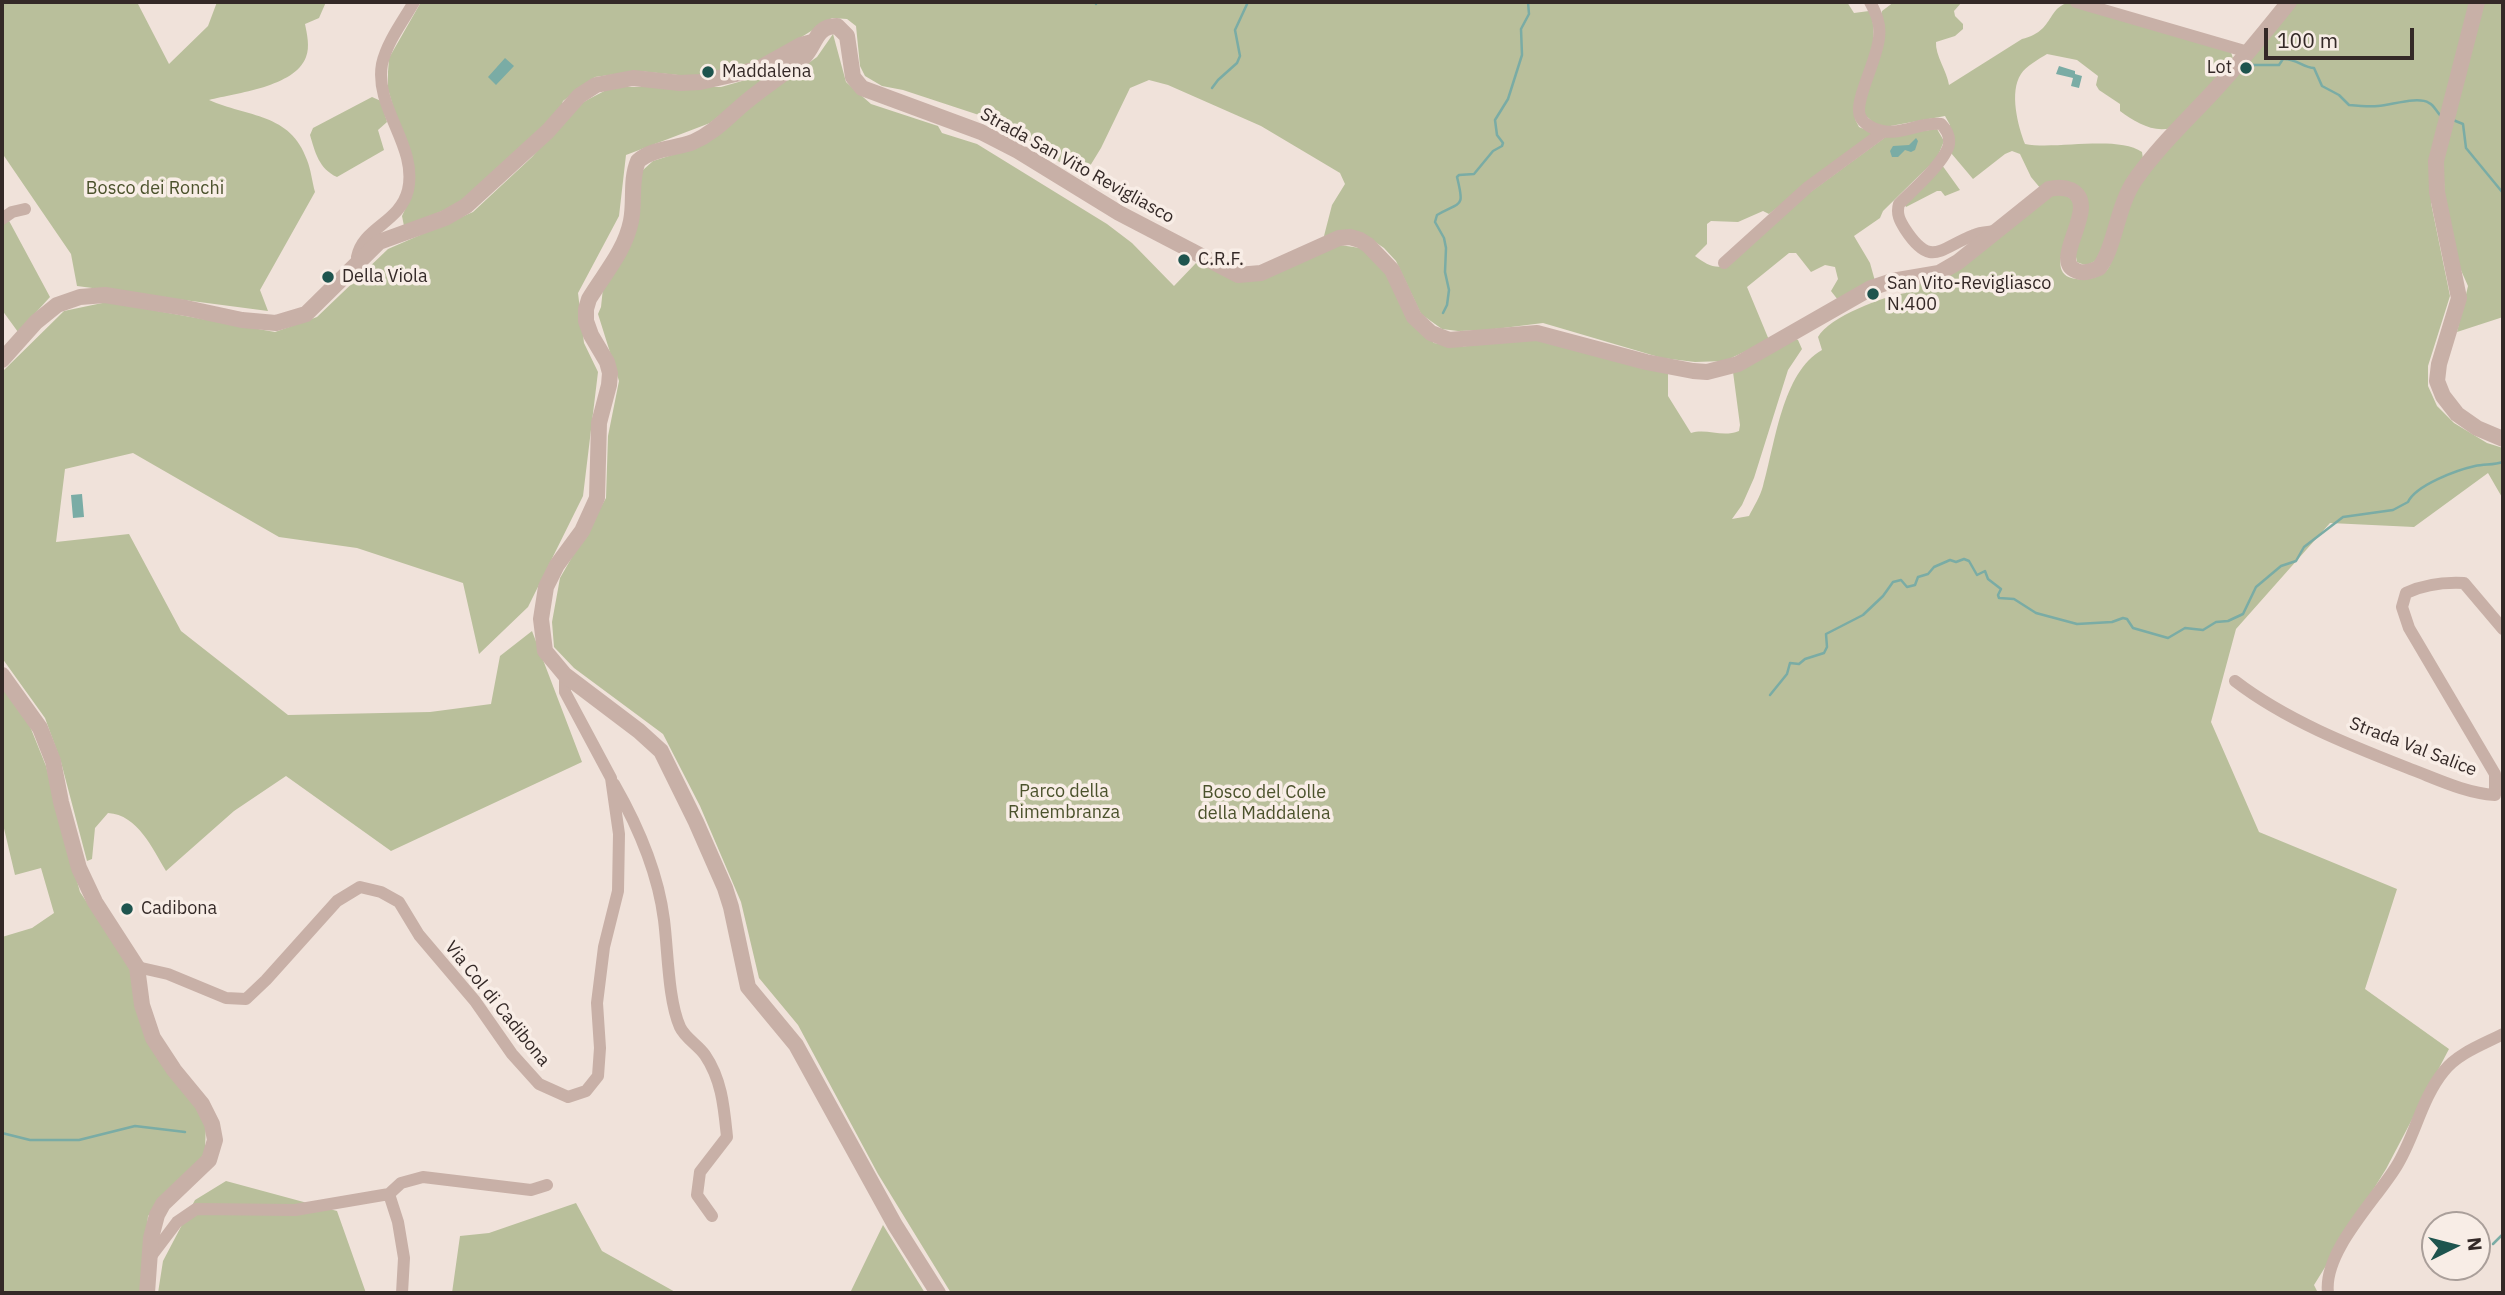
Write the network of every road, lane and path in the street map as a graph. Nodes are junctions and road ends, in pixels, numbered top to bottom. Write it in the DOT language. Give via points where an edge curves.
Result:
graph roads {
  1 [pos="414,2"];
  2 [pos="1870,2"];
  3 [pos="2076,2"];
  4 [pos="2289,2"];
  5 [pos="2477,2"];
  6 [pos="812,42"];
  7 [pos="2248,52"];
  8 [pos="1883,132"];
  9 [pos="25,209"];
  10 [pos="2,219"];
  11 [pos="1995,231"];
  12 [pos="359,262"];
  13 [pos="1724,263"];
  14 [pos="2,360"];
  15 [pos="2503,439"];
  16 [pos="2503,629"];
  17 [pos="2,675"];
  18 [pos="565,675"];
  19 [pos="2235,681"];
  20 [pos="611,778"];
  21 [pos="137,967"];
  22 [pos="2503,1034"];
  23 [pos="547,1185"];
  24 [pos="389,1194"];
  25 [pos="712,1216"];
  26 [pos="149,1259"];
  27 [pos="147,1293"];
  28 [pos="402,1293"];
  29 [pos="938,1293"];
  30 [pos="2328,1293"];
  1 -- 12 [label="street" via="389,45 381,77 408,163 408,187 394,216 362,242"];
  2 -- 8 [label="street" via="1878,19 1879,39 1858,110 1865,124"];
  3 -- 7 [label="street"];
  4 -- 7 [label="street, Strada San Vito Revigliasco"];
  5 -- 15 [label="street" via="2436,161 2437,192 2459,298 2437,381 2457,414"];
  6 -- 11 [label="street, Strada San Vito Revigliasco" via="824,29 837,26 847,36 853,77 862,88 981,132 1119,213 1238,275 1261,274 1339,238 1360,240 1392,270 1414,317 1432,333 1450,340 1536,333 1665,367 1722,370 1871,288 1939,273"];
  6 -- 12 [label="street, Strada San Vito Revigliasco" via="758,69 700,82 633,78 596,85 579,96 466,206 386,238"];
  6 -- 18 [label="street" via="806,55 718,127 686,144 651,153 635,168 626,239 586,309 591,335 610,373 599,423 597,498 582,531 557,565 543,599 545,651"];
  7 -- 11 [label="street, Strada San Vito Revigliasco" via="2161,146 2129,188 2099,268 2081,272 2069,264 2081,212 2081,204 2069,189 2043,192"];
  8 -- 11 [label="street, Strada San Vito Revigliasco" via="1931,123 1941,124 1948,134 1940,160 1897,210 1916,245 1934,253 1977,233"];
  8 -- 13 [label="street, Strada San Vito Revigliasco" via="1808,187"];
  9 -- 10 [label="street"];
  12 -- 14 [label="street, Strada San Vito Revigliasco" via="306,314 276,323 105,295 80,297 57,304"];
  16 -- 19 [label="street, Strada Val Salice" via="2464,583 2441,582 2406,593 2402,607 2409,628 2495,774 2495,794 2465,790 2363,750 2263,703"];
  17 -- 21 [label="street" via="40,728 53,761 79,868"];
  18 -- 20 [label="street, Via Col di Cadibona" via="565,692"];
  18 -- 29 [label="street" via="661,751 725,888 748,987 796,1045"];
  20 -- 21 [label="street, Via Col di Cadibona" via="620,834 618,891 597,1003 598,1076 586,1091 568,1097 539,1084 419,935 399,902 381,892 360,887 337,901 246,999 226,998 168,974"];
  20 -- 25 [label="street, Via Col di Cadibona" via="634,819 651,866 664,916 671,995 680,1028 704,1054 721,1088 727,1137 700,1172 697,1195"];
  21 -- 26 [label="street" via="142,1006 153,1038 202,1104 215,1140 209,1160 163,1204"];
  22 -- 30 [label="street" via="2454,1061 2433,1087 2396,1167 2332,1263"];
  23 -- 24 [label="street" via="531,1190 423,1177 401,1183"];
  24 -- 26 [label="street" via="295,1210 196,1209 177,1222"];
  24 -- 28 [label="street" via="404,1258"];
  26 -- 27 [label="street"];
}
